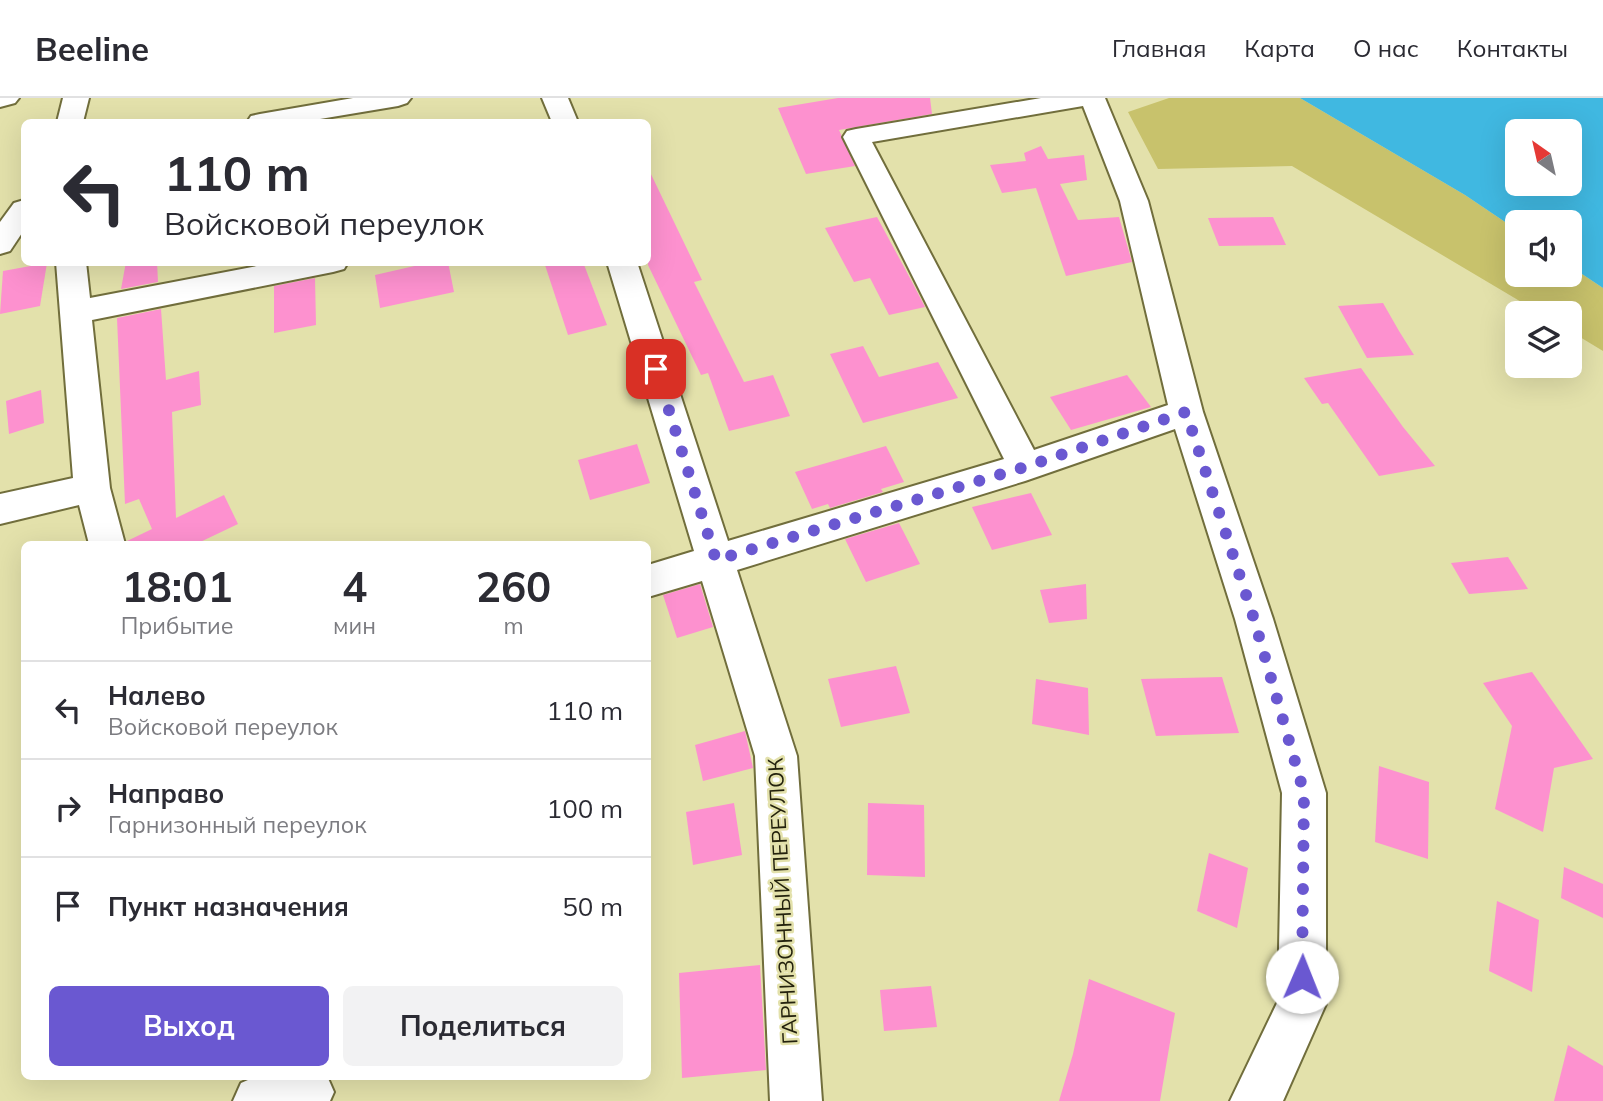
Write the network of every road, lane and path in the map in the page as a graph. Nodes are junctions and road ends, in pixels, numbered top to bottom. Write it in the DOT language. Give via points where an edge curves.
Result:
graph roads {
  1 [pos="6,98"];
  2 [pos="76,98"];
  3 [pos="398,98"];
  4 [pos="555,98"];
  5 [pos="1087,98"];
  6 [pos="1092,98"];
  7 [pos="0,99"];
  8 [pos="71,119"];
  9 [pos="277,119"];
  10 [pos="564,119"];
  11 [pos="21,213"];
  12 [pos="0,244"];
  13 [pos="71,266"];
  14 [pos="312,266"];
  15 [pos="623,266"];
  16 [pos="76,312"];
  17 [pos="1186,412"];
  18 [pos="1025,467"];
  19 [pos="92,488"];
  20 [pos="0,509"];
  21 [pos="106,541"];
  22 [pos="716,560"];
  23 [pos="651,580"];
  24 [pos="308,1090"];
  25 [pos="259,1101"];
  26 [pos="796,1101"];
  27 [pos="1256,1101"];
  1 -- 7 [label="street"];
  2 -- 8 [label="street"];
  3 -- 9 [label="street"];
  4 -- 10 [label="street"];
  5 -- 18 [label="street" via="856,137"];
  6 -- 17 [label="street" via="1134,201"];
  11 -- 12 [label="street"];
  13 -- 16 [label="street"];
  14 -- 16 [label="street"];
  15 -- 22 [label="street, ГАРНИЗОННЫЙ ПЕРЕУЛОК"];
  16 -- 19 [label="street"];
  17 -- 18 [label="street"];
  17 -- 27 [label="street" via="1254,619 1304,793 1301,1004"];
  18 -- 22 [label="street"];
  19 -- 20 [label="street"];
  19 -- 21 [label="street"];
  22 -- 23 [label="street"];
  22 -- 26 [label="street, ГАРНИЗОННЫЙ ПЕРЕУЛОК" via="776,756"];
  24 -- 25 [label="street"];
}
